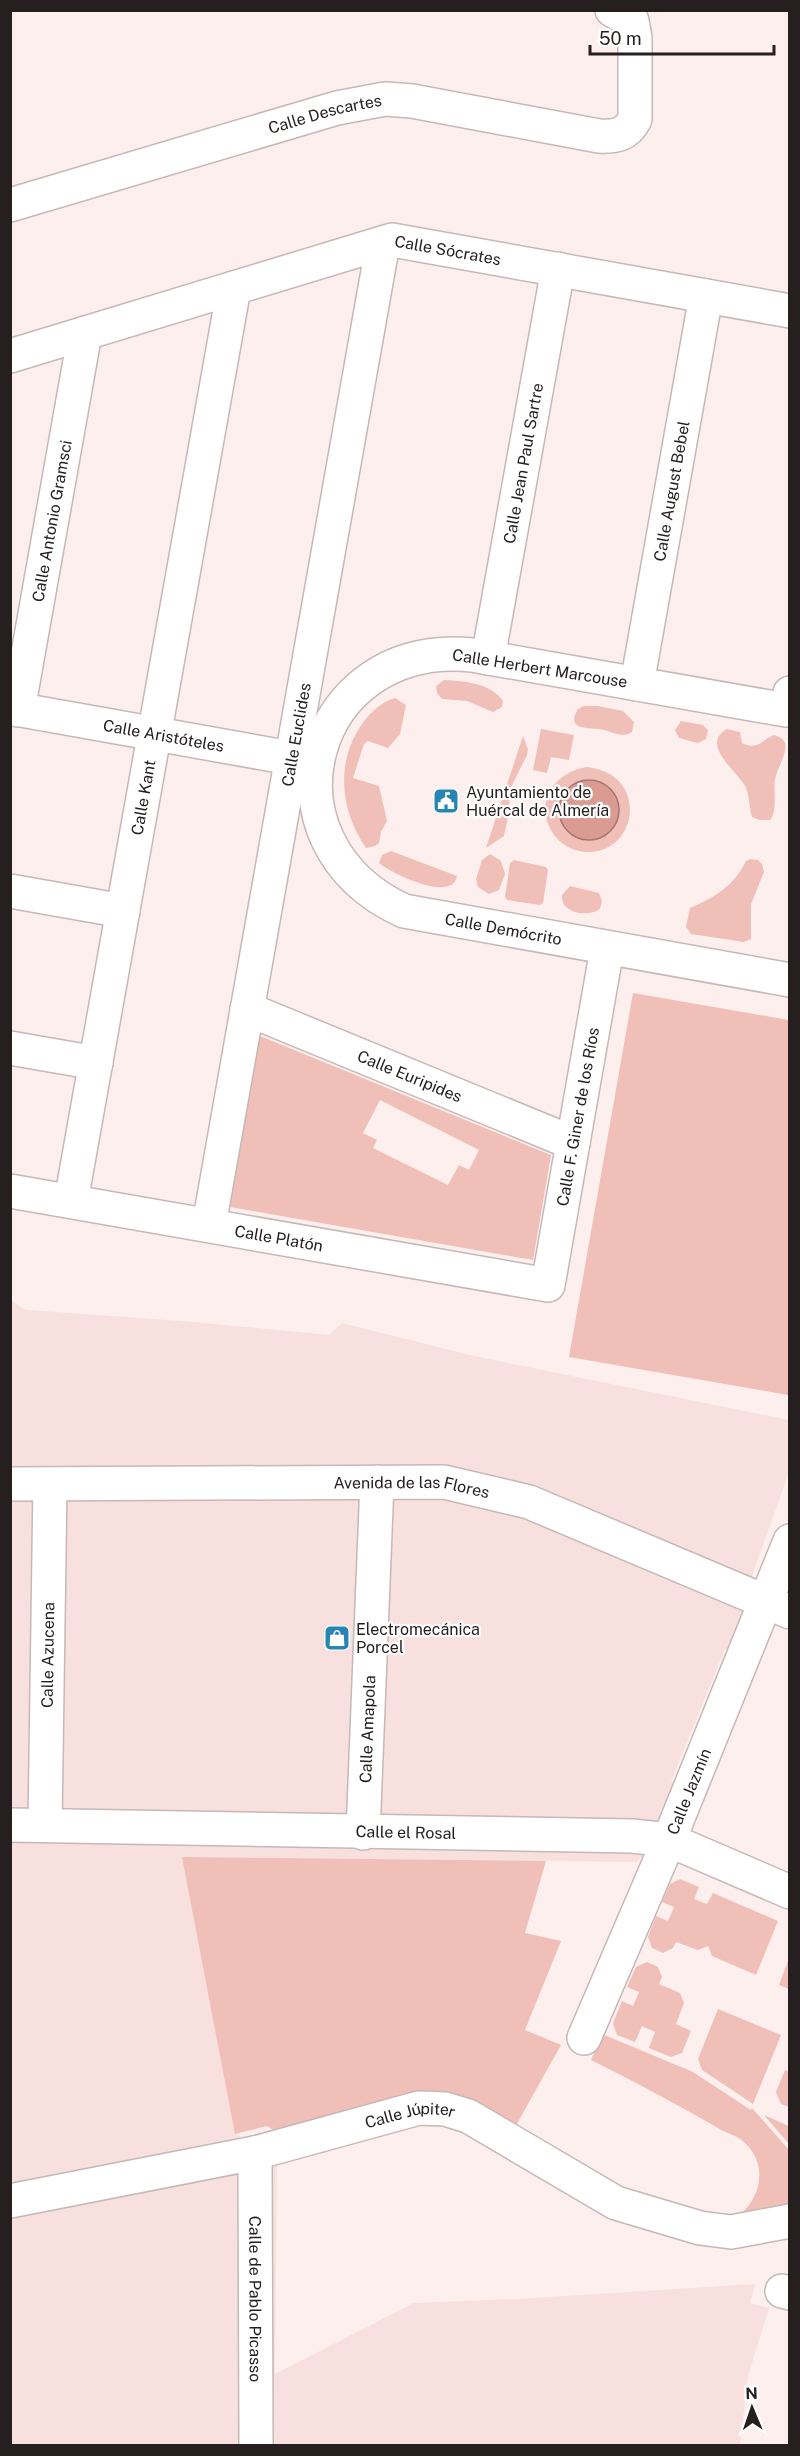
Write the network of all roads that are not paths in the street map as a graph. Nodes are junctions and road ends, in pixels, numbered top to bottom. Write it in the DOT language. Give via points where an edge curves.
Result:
graph roads {
  1 [pos="612,10"];
  2 [pos="10,205"];
  3 [pos="383,243"];
  4 [pos="558,269"];
  5 [pos="234,288"];
  6 [pos="706,296"];
  7 [pos="789,310"];
  8 [pos="85,333"];
  9 [pos="10,356"];
  10 [pos="313,637"];
  11 [pos="488,658"];
  12 [pos="368,680"];
  13 [pos="637,684"];
  14 [pos="789,693"];
  15 [pos="13,706"];
  16 [pos="155,734"];
  17 [pos="305,760"];
  18 [pos="336,857"];
  19 [pos="270,880"];
  20 [pos="10,891"];
  21 [pos="123,911"];
  22 [pos="607,949"];
  23 [pos="789,980"];
  24 [pos="247,1009"];
  25 [pos="10,1048"];
  26 [pos="96,1063"];
  27 [pos="573,1143"];
  28 [pos="10,1191"];
  29 [pos="71,1201"];
  30 [pos="208,1226"];
  31 [pos="548,1285"];
  32 [pos="377,1482"];
  33 [pos="10,1484"];
  34 [pos="50,1485"];
  35 [pos="789,1541"];
  36 [pos="778,1607"];
  37 [pos="10,1825"];
  38 [pos="45,1825"];
  39 [pos="363,1833"];
  40 [pos="669,1840"];
  41 [pos="789,1892"];
  42 [pos="584,2038"];
  43 [pos="255,2153"];
  44 [pos="10,2201"];
  45 [pos="789,2221"];
  46 [pos="256,2445"];
  1 -- 2 [label="street, Calle Descartes" via="632,21 635,38 635,119 628,130 613,137 385,99 363,102"];
  3 -- 4 [label="street, Calle Sócrates" via="392,240"];
  3 -- 5 [label="street, Calle Sócrates"];
  3 -- 10 [label="street, Calle Euclides"];
  4 -- 6 [label="street, Calle Sócrates"];
  4 -- 11 [label="street, Calle Jean Paul Sartre"];
  5 -- 8 [label="street, Calle Sócrates"];
  5 -- 16 [label="street, Calle Kant"];
  6 -- 7 [label="street, Calle Sócrates"];
  6 -- 13 [label="street, Calle August Bebel"];
  8 -- 9 [label="street, Calle Sócrates"];
  8 -- 15 [label="street, Calle Antonio Gramsci"];
  10 -- 12 [label="street" via="315,662 328,678 348,683"];
  10 -- 17 [label="street, Calle Euclides"];
  11 -- 12 [label="street, Calle Herbert Marcouse" via="428,654 386,668"];
  11 -- 13 [label="street, Calle Herbert Marcouse"];
  12 -- 17 [label="street, Calle Herbert Marcouse" via="351,695"];
  13 -- 14 [label="street, Calle Herbert Marcouse" via="786,710"];
  15 -- 16 [label="street, Calle Aristóteles"];
  16 -- 17 [label="street, Calle Aristóteles"];
  16 -- 21 [label="street, Calle Kant"];
  17 -- 18 [label="street, Calle Demócrito" via="319,817"];
  17 -- 19 [label="street, Calle Euclides"];
  18 -- 19 [label="street" via="309,845 298,846 281,856"];
  18 -- 22 [label="street, Calle Demócrito" via="366,890 404,911"];
  19 -- 24 [label="street, Calle Euclides"];
  20 -- 21 [label="street"];
  21 -- 26 [label="street, Calle Kant"];
  22 -- 23 [label="street, Calle Demócrito"];
  22 -- 27 [label="street, Calle F. Giner de los Ríos"];
  24 -- 27 [label="street, Calle Euripides"];
  24 -- 30 [label="street, Calle Euclides"];
  25 -- 26 [label="street"];
  26 -- 29 [label="street, Calle Kant"];
  27 -- 31 [label="street, Calle F. Giner de los Ríos"];
  28 -- 29 [label="street, Calle Platón"];
  29 -- 30 [label="street, Calle Platón"];
  30 -- 31 [label="street, Calle Platón"];
  32 -- 34 [label="street, Avenida de las Flores"];
  32 -- 36 [label="street, Avenida de las Flores" via="444,1482 529,1502"];
  32 -- 39 [label="street, Calle Amapola"];
  33 -- 34 [label="street, Avenida de las Flores"];
  34 -- 38 [label="street, Calle Azucena"];
  35 -- 36 [label="street, Calle Jazmín"];
  36 -- 40 [label="street, Calle Jazmín"];
  37 -- 38 [label="street, Calle el Rosal"];
  38 -- 39 [label="street, Calle el Rosal"];
  39 -- 40 [label="street, Calle el Rosal" via="632,1836"];
  40 -- 41 [label="street, Calle el Rosal"];
  40 -- 42 [label="street, Calle Jazmín"];
  43 -- 44 [label="street, Calle Júpiter"];
  43 -- 45 [label="street, Calle Júpiter" via="418,2108 445,2109 468,2116 615,2203 700,2228 732,2232"];
  43 -- 46 [label="street, Calle de Pablo Picasso"];
}
